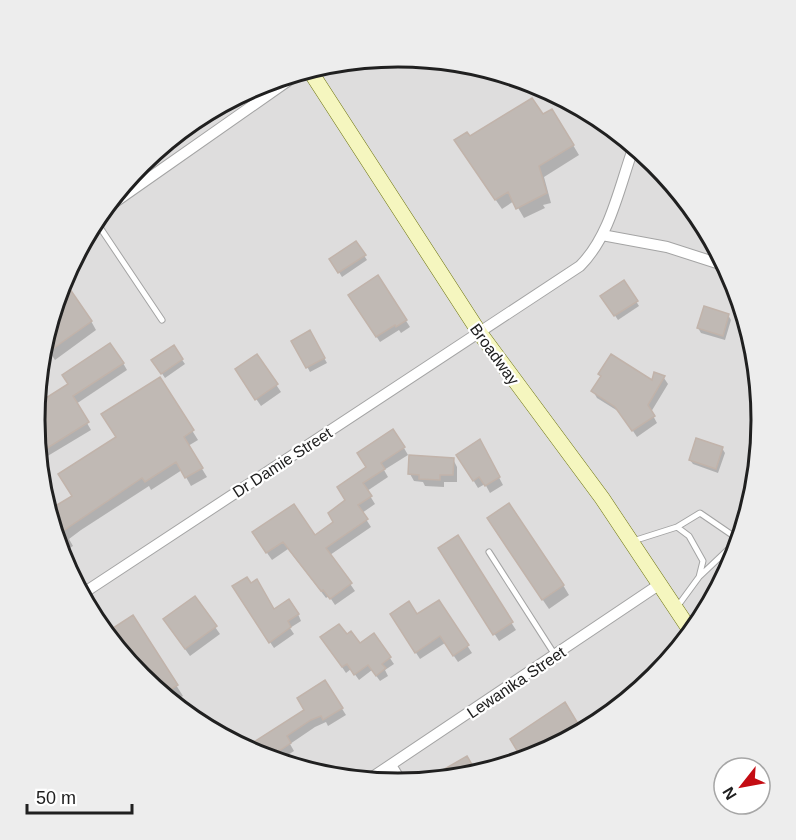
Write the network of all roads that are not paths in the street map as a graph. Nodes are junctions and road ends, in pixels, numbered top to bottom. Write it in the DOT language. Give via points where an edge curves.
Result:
graph roads {
  1 [pos="314,77"];
  2 [pos="269,92"];
  3 [pos="631,155"];
  4 [pos="130,190"];
  5 [pos="101,229"];
  6 [pos="602,235"];
  7 [pos="714,262"];
  8 [pos="162,320"];
  9 [pos="479,332"];
  10 [pos="677,527"];
  11 [pos="731,535"];
  12 [pos="631,542"];
  13 [pos="725,551"];
  14 [pos="489,552"];
  15 [pos="699,577"];
  16 [pos="660,584"];
  17 [pos="88,589"];
  18 [pos="676,608"];
  19 [pos="686,624"];
  20 [pos="555,656"];
  21 [pos="390,765"];
  22 [pos="379,772"];
  23 [pos="395,773"];
  1 -- 9 [label="main road, Broadway"];
  2 -- 4 [label="street"];
  3 -- 6 [label="street, Dr Damie Street"];
  5 -- 8 [label="lane"];
  6 -- 7 [label="street" via="667,247"];
  6 -- 9 [label="street, Dr Damie Street" via="580,266"];
  9 -- 12 [label="main road, Broadway"];
  9 -- 17 [label="street, Dr Damie Street"];
  10 -- 11 [label="lane" via="700,513"];
  10 -- 12 [label="lane"];
  10 -- 15 [label="lane" via="689,536 703,561"];
  12 -- 16 [label="main road, Broadway"];
  13 -- 15 [label="lane"];
  14 -- 20 [label="lane"];
  15 -- 18 [label="lane"];
  16 -- 18 [label="main road, Broadway"];
  16 -- 20 [label="street, Lewanika Street"];
  18 -- 19 [label="main road, Broadway"];
  20 -- 21 [label="street, Lewanika Street"];
  21 -- 22 [label="street, Lewanika Street"];
  21 -- 23 [label="street"];
}
